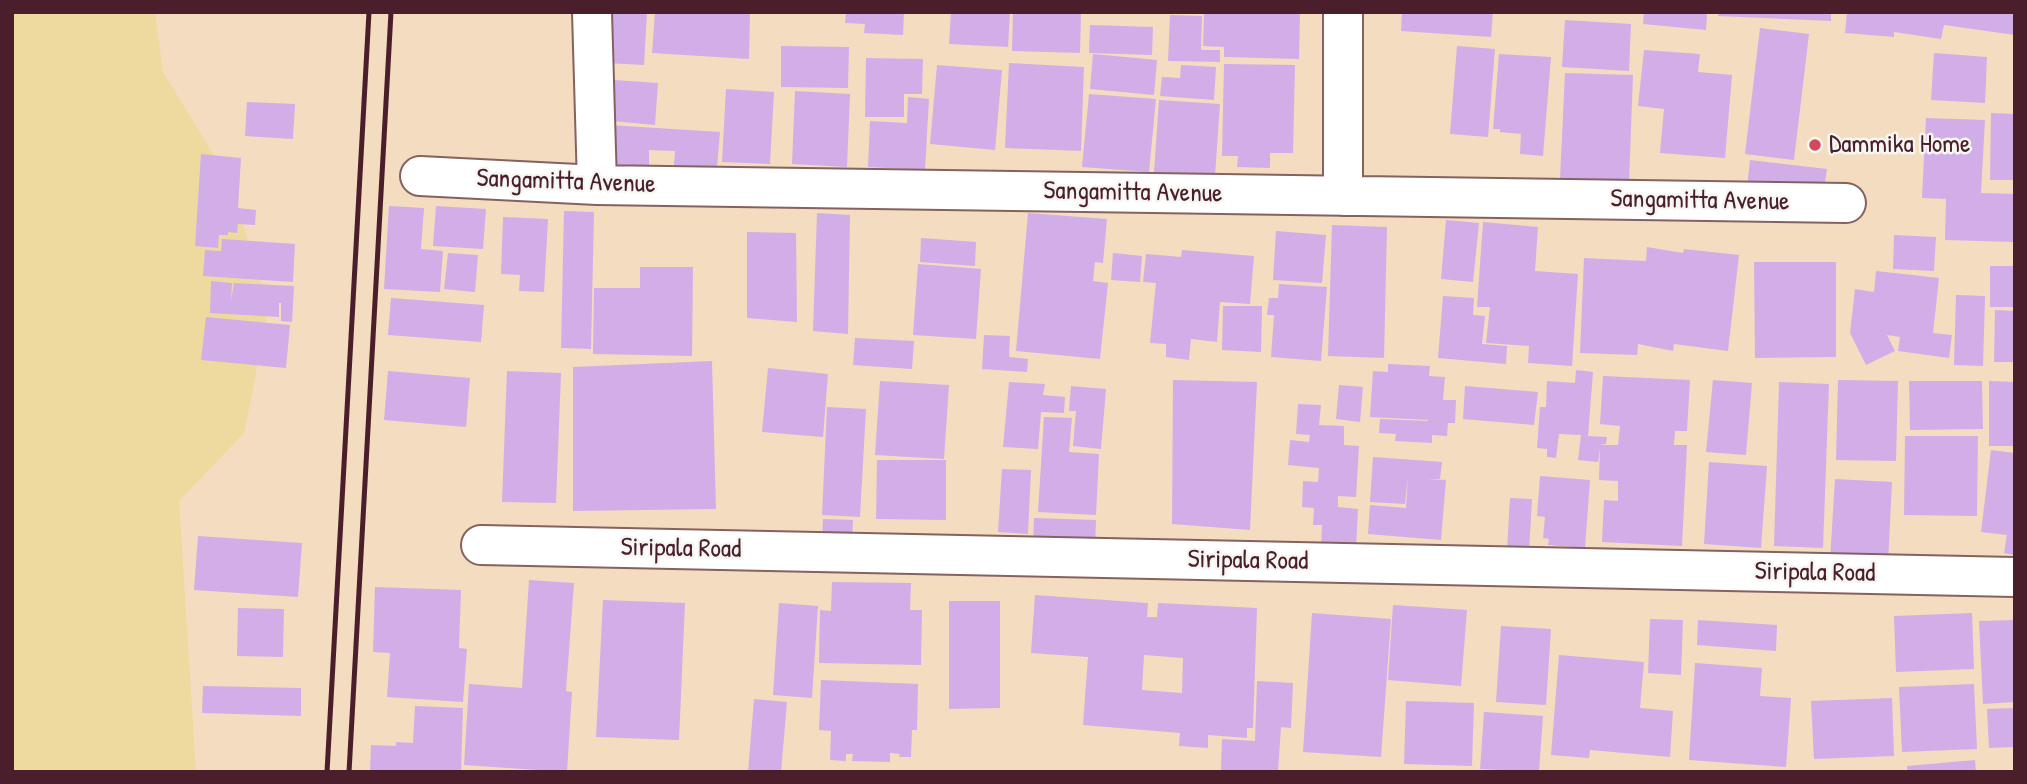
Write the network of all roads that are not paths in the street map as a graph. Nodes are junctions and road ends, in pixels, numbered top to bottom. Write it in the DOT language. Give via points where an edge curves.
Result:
graph roads {
  1 [pos="592,12"];
  2 [pos="1343,12"];
  3 [pos="419,176"];
  4 [pos="597,185"];
  5 [pos="1343,196"];
  6 [pos="1846,203"];
  7 [pos="481,545"];
  8 [pos="2015,577"];
  1 -- 4 [label="street"];
  2 -- 5 [label="street"];
  3 -- 4 [label="street, Sangamitta Avenue"];
  4 -- 5 [label="street, Sangamitta Avenue"];
  5 -- 6 [label="street, Sangamitta Avenue"];
  7 -- 8 [label="street, Siripala Road"];
}
